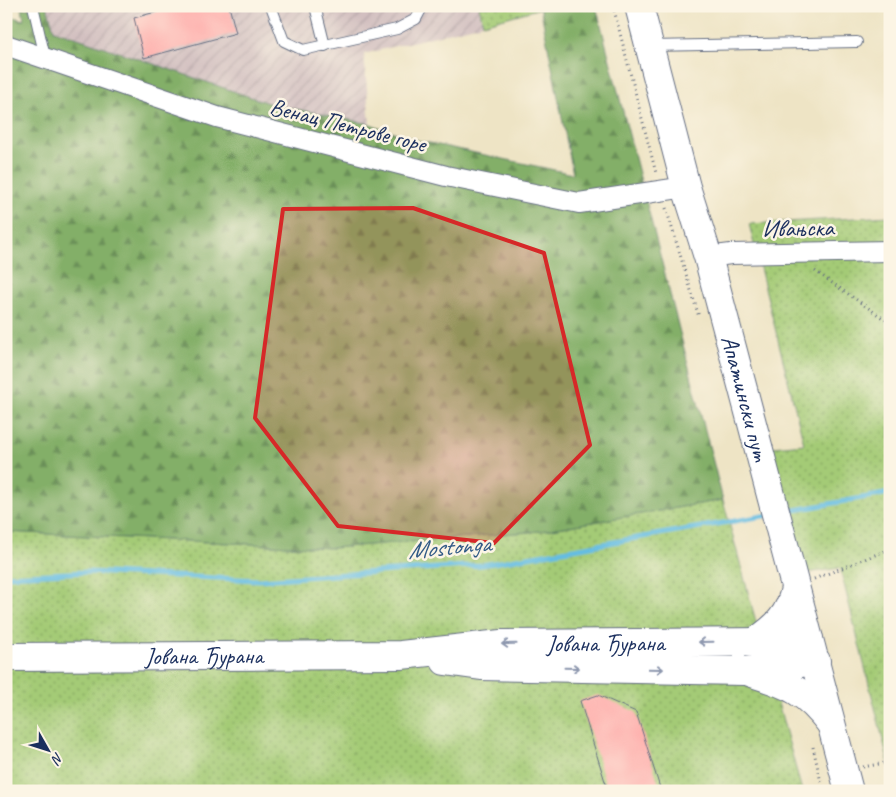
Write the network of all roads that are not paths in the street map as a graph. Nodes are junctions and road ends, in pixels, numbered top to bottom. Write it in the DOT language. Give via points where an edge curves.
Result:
graph roads {
  1 [pos="33,6"];
  2 [pos="271,6"];
  3 [pos="315,6"];
  4 [pos="423,6"];
  5 [pos="639,6"];
  6 [pos="857,42"];
  7 [pos="6,44"];
  8 [pos="325,46"];
  9 [pos="649,46"];
  10 [pos="45,57"];
  11 [pos="674,190"];
  12 [pos="890,251"];
  13 [pos="708,257"];
  14 [pos="794,582"];
  15 [pos="755,642"];
  16 [pos="813,650"];
  17 [pos="401,655"];
  18 [pos="6,657"];
  19 [pos="744,671"];
  20 [pos="833,727"];
  21 [pos="849,791"];
  1 -- 10 [label="lane"];
  2 -- 8 [label="lane" via="284,42 303,50"];
  3 -- 8 [label="lane"];
  4 -- 8 [label="lane" via="416,19 397,29"];
  5 -- 9 [label="main road, Апатински пут"];
  6 -- 9 [label="lane"];
  7 -- 10 [label="street, Венац Петрове горе"];
  9 -- 11 [label="main road, Апатински пут"];
  10 -- 11 [label="street, Венац Петрове горе" via="217,117 446,176 579,202"];
  11 -- 13 [label="main road, Апатински пут"];
  12 -- 13 [label="street, Ивањска"];
  13 -- 14 [label="main road, Апатински пут"];
  14 -- 15 [label="main road" via="792,604 787,615"];
  14 -- 16 [label="main road, Апатински пут"];
  15 -- 16 [label="main road, Јована Ђурана"];
  15 -- 17 [label="main road, Јована Ђурана, one-way" via="502,644"];
  16 -- 19 [label="main road"];
  16 -- 20 [label="main road, Апатински пут"];
  17 -- 18 [label="main road, Јована Ђурана"];
  17 -- 19 [label="main road, Јована Ђурана, one-way" via="481,666"];
  19 -- 20 [label="main road" via="786,683 800,691 818,706"];
  20 -- 21 [label="main road, Апатински пут"];
}
